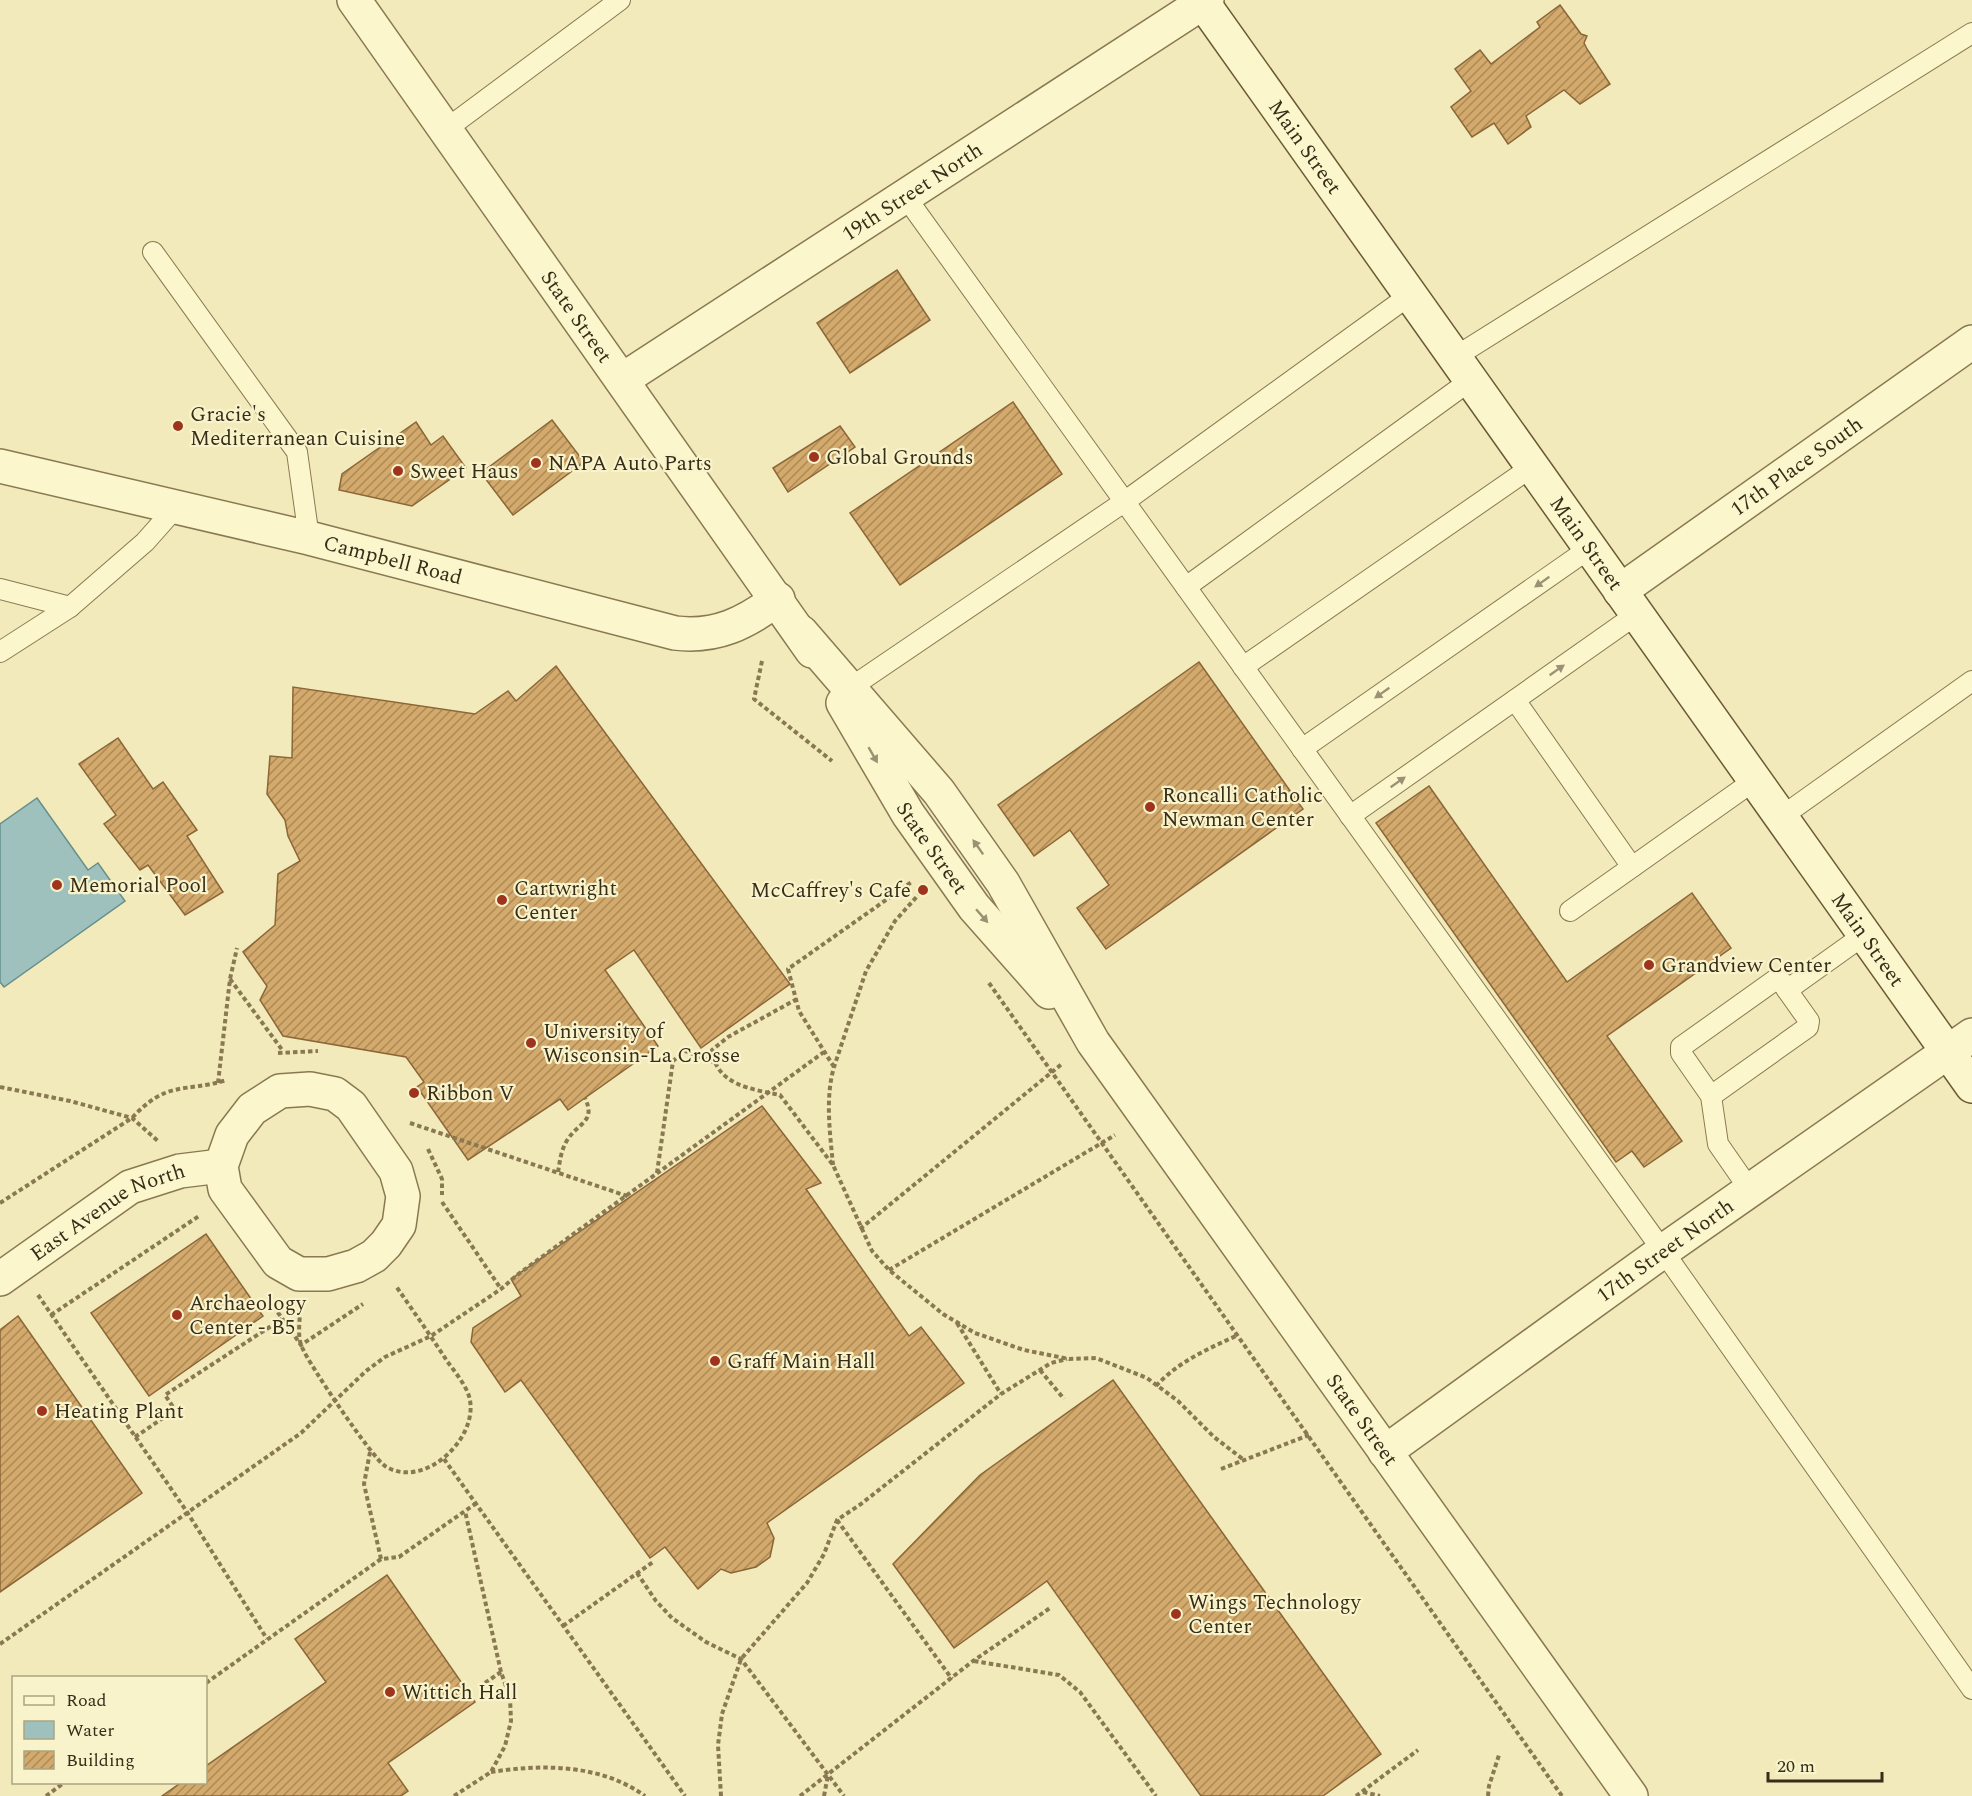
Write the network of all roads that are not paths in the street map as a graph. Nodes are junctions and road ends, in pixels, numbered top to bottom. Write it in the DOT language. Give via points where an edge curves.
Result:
graph roads {
  1 [pos="354,0"];
  2 [pos="620,0"];
  3 [pos="1204,1"];
  4 [pos="1972,33"];
  5 [pos="445,130"];
  6 [pos="905,196"];
  7 [pos="153,252"];
  8 [pos="1410,295"];
  9 [pos="1972,342"];
  10 [pos="1463,369"];
  11 [pos="622,380"];
  12 [pos="0,466"];
  13 [pos="1533,466"];
  14 [pos="1124,502"];
  15 [pos="176,507"];
  16 [pos="309,538"];
  17 [pos="1590,548"];
  18 [pos="1186,587"];
  19 [pos="0,589"];
  20 [pos="778,599"];
  21 [pos="1629,602"];
  22 [pos="70,607"];
  23 [pos="801,632"];
  24 [pos="0,652"];
  25 [pos="1244,667"];
  26 [pos="1972,681"];
  27 [pos="850,688"];
  28 [pos="1515,700"];
  29 [pos="1302,748"];
  30 [pos="1755,780"];
  31 [pos="1350,816"];
  32 [pos="1781,817"];
  33 [pos="1632,867"];
  34 [pos="1570,911"];
  35 [pos="1864,935"];
  36 [pos="1787,990"];
  37 [pos="1093,1042"];
  38 [pos="1960,1043"];
  39 [pos="1972,1086"];
  40 [pos="1711,1096"];
  41 [pos="221,1166"];
  42 [pos="1750,1190"];
  43 [pos="1663,1251"];
  44 [pos="0,1279"];
  45 [pos="1385,1452"];
  46 [pos="1972,1689"];
  47 [pos="1631,1796"];
  1 -- 5 [label="street, State Street"];
  2 -- 5 [label="lane"];
  3 -- 6 [label="street, 19th Street North"];
  3 -- 8 [label="street, Main Street"];
  4 -- 10 [label="lane"];
  5 -- 11 [label="street, State Street"];
  6 -- 11 [label="street, 19th Street North"];
  6 -- 14 [label="lane"];
  7 -- 16 [label="lane" via="297,452"];
  8 -- 10 [label="street, Main Street"];
  8 -- 14 [label="lane"];
  9 -- 21 [label="street, 17th Place South"];
  10 -- 13 [label="street, Main Street"];
  10 -- 18 [label="lane"];
  11 -- 20 [label="street, State Street"];
  12 -- 15 [label="street, Campbell Road"];
  13 -- 17 [label="street, Main Street"];
  13 -- 25 [label="lane"];
  14 -- 18 [label="lane"];
  14 -- 27 [label="lane"];
  15 -- 16 [label="street, Campbell Road"];
  15 -- 22 [label="lane" via="145,542"];
  16 -- 20 [label="street, Campbell Road" via="675,633 710,634 748,619"];
  17 -- 21 [label="street, Main Street"];
  17 -- 29 [label="lane, one-way"];
  18 -- 25 [label="lane"];
  19 -- 22 [label="lane"];
  20 -- 23 [label="street, State Street"];
  28 -- 21 [label="lane, one-way"];
  21 -- 30 [label="street, Main Street"];
  22 -- 24 [label="lane"];
  23 -- 27 [label="street, State Street"];
  23 -- 37 [label="street, State Street, one-way" via="908,814 974,907"];
  25 -- 29 [label="lane"];
  26 -- 32 [label="lane"];
  37 -- 27 [label="street, State Street, one-way" via="1003,883 939,792"];
  31 -- 28 [label="lane, one-way"];
  28 -- 33 [label="lane"];
  29 -- 31 [label="lane"];
  30 -- 32 [label="street, Main Street"];
  30 -- 33 [label="lane"];
  31 -- 43 [label="lane"];
  32 -- 35 [label="street, Main Street"];
  33 -- 34 [label="lane"];
  35 -- 36 [label="lane"];
  35 -- 38 [label="street, Main Street"];
  36 -- 40 [label="lane" via="1809,1021 1809,1027"];
  36 -- 40 [label="lane" via="1781,981 1775,980 1681,1047 1681,1053"];
  37 -- 45 [label="street, State Street"];
  38 -- 39 [label="street, Main Street"];
  38 -- 42 [label="street, 17th Street North"];
  40 -- 42 [label="lane" via="1718,1143"];
  41 -- 41 [label="street" via="232,1135 252,1109 280,1091 310,1089 335,1094 351,1106 396,1171 403,1196 399,1225 374,1256 356,1266 328,1274 299,1274 278,1262 225,1189"];
  41 -- 44 [label="street, East Avenue North" via="180,1171 130,1187"];
  42 -- 43 [label="street, 17th Street North"];
  43 -- 45 [label="street, 17th Street North"];
  43 -- 46 [label="lane"];
  45 -- 47 [label="street, State Street"];
}
